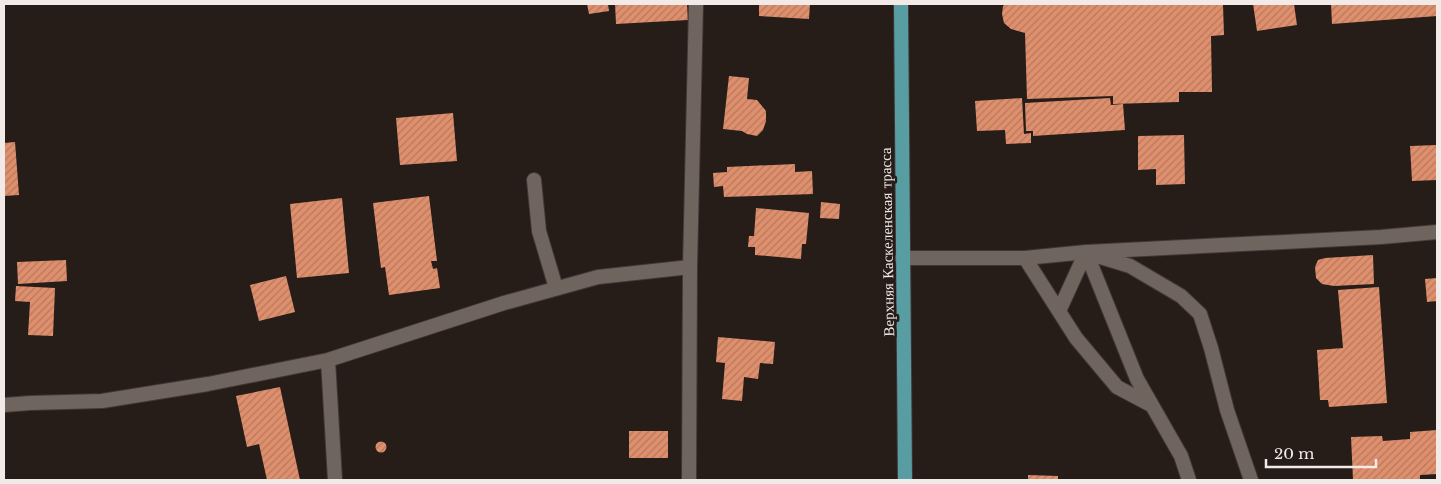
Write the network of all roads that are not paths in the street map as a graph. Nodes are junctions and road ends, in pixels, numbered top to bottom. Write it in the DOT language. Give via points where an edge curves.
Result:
graph roads {
  1 [pos="696,4"];
  2 [pos="901,4"];
  3 [pos="534,180"];
  4 [pos="1437,232"];
  5 [pos="1086,252"];
  6 [pos="902,258"];
  7 [pos="1025,258"];
  8 [pos="690,267"];
  9 [pos="556,288"];
  10 [pos="1058,311"];
  11 [pos="328,360"];
  12 [pos="4,405"];
  13 [pos="1152,405"];
  14 [pos="335,480"];
  15 [pos="689,480"];
  16 [pos="905,480"];
  17 [pos="1189,480"];
  18 [pos="1251,480"];
  1 -- 8 [label="street"];
  2 -- 6 [label="main road, Верхняя Каскеленская трасса"];
  3 -- 9 [label="street" via="539,231"];
  4 -- 5 [label="street"];
  5 -- 7 [label="street"];
  5 -- 10 [label="street"];
  5 -- 13 [label="street" via="1137,379"];
  5 -- 18 [label="street" via="1130,266 1181,296 1200,314"];
  6 -- 7 [label="street"];
  6 -- 16 [label="main road, Верхняя Каскеленская трасса"];
  7 -- 10 [label="street"];
  8 -- 9 [label="street" via="598,277"];
  8 -- 15 [label="street"];
  9 -- 11 [label="street"];
  10 -- 13 [label="street" via="1117,387"];
  11 -- 12 [label="street" via="102,401"];
  11 -- 14 [label="street"];
  13 -- 17 [label="street" via="1180,456"];
}
